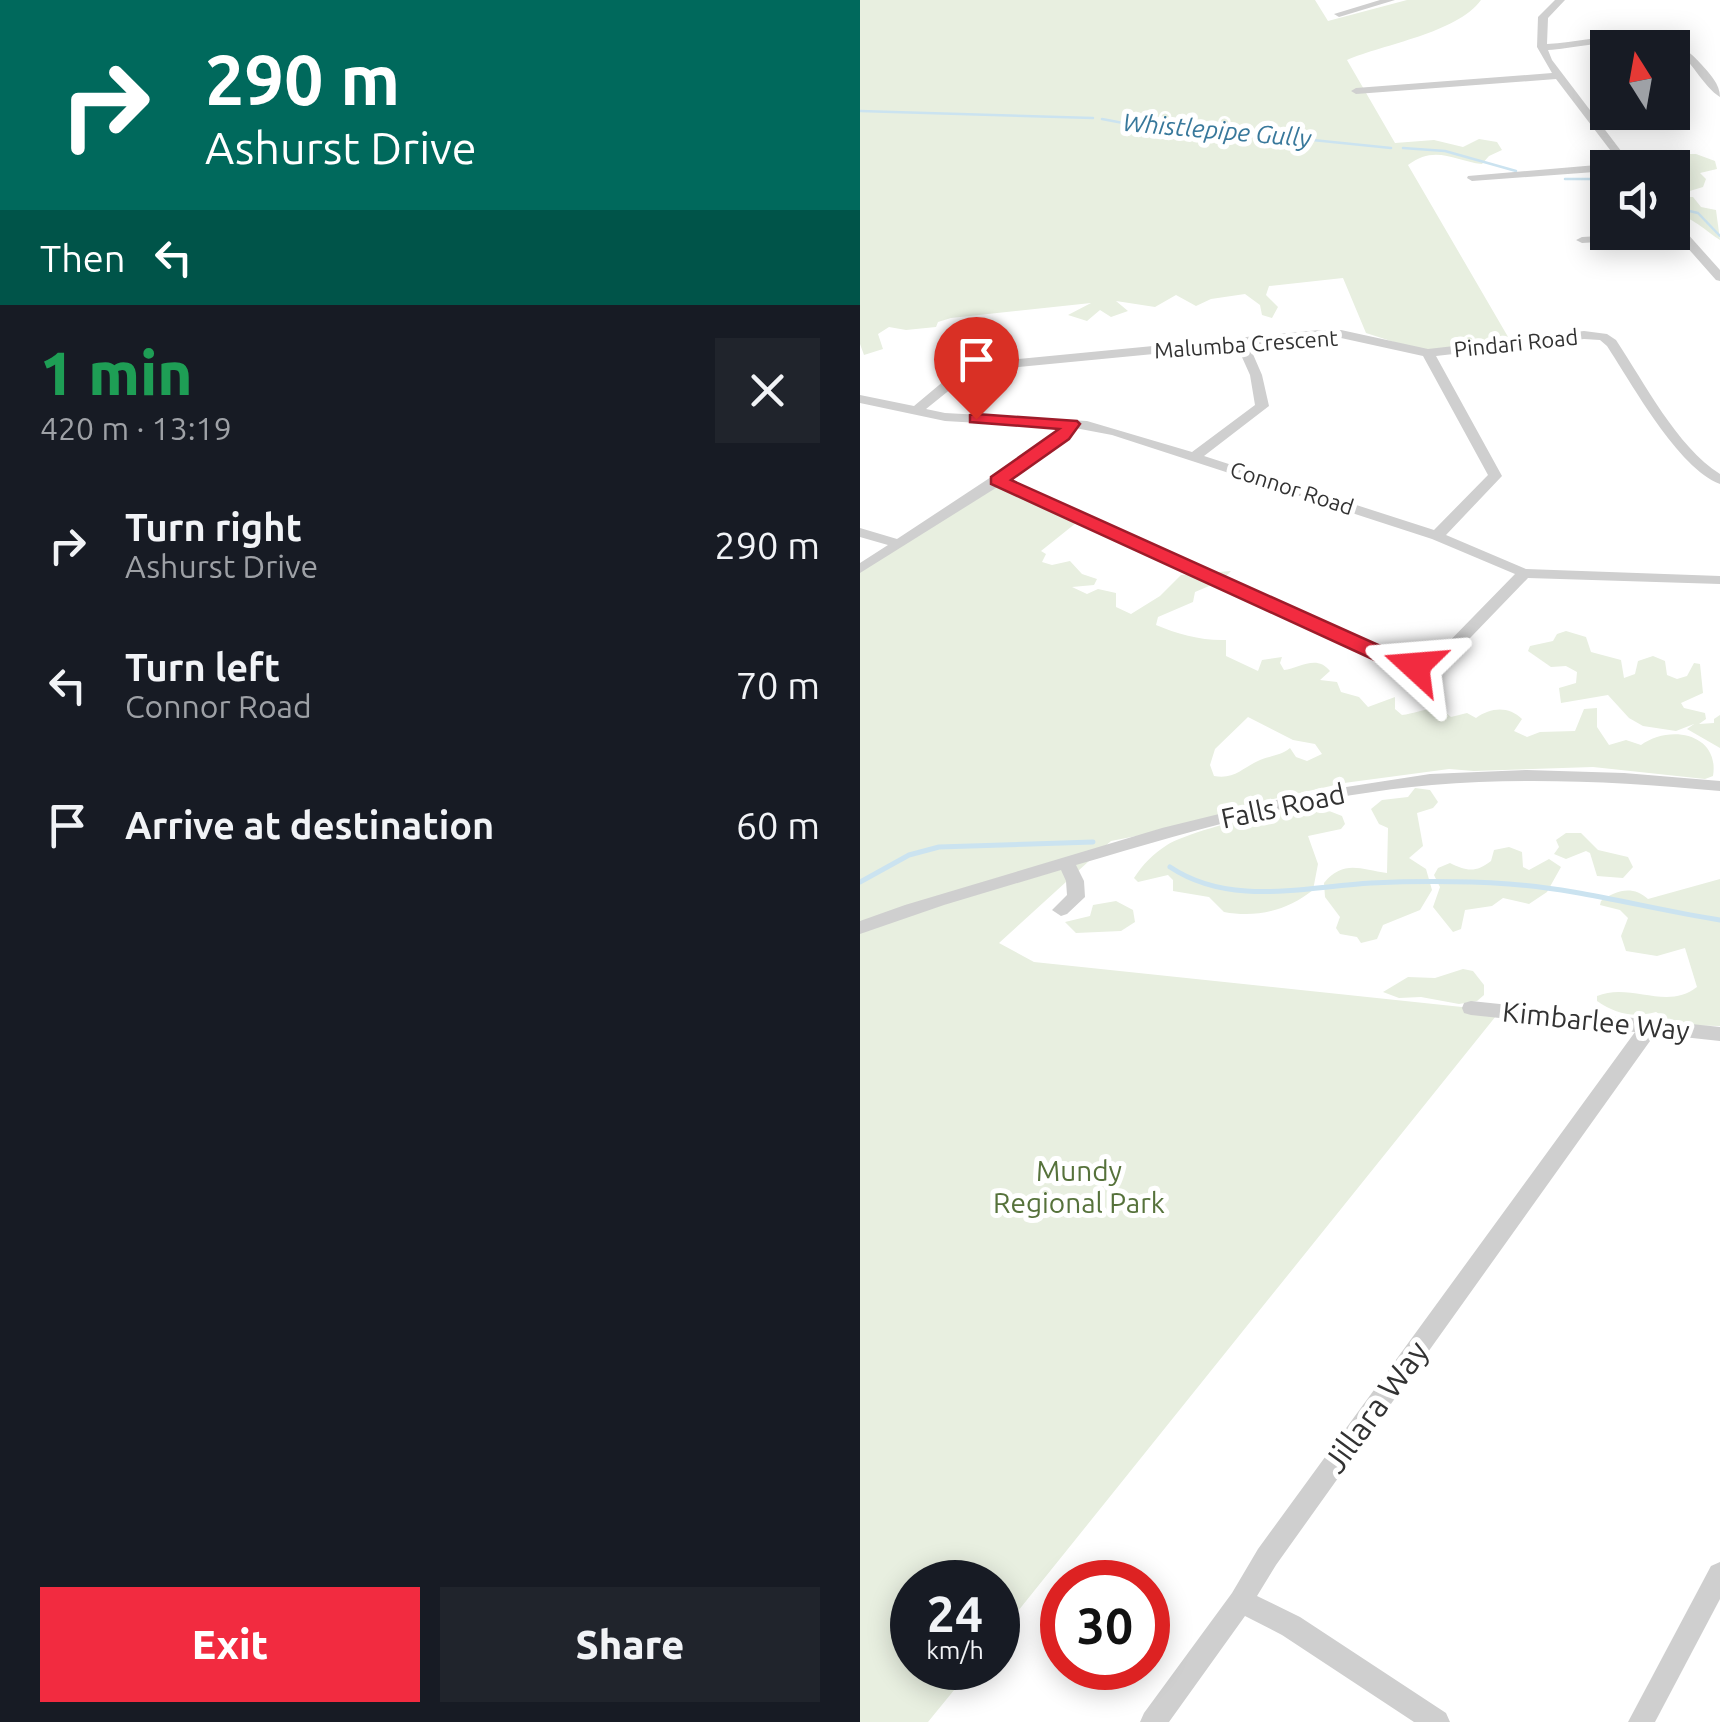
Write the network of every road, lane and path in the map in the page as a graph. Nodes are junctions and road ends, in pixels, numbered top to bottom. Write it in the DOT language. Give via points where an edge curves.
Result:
graph roads {
  1 [pos="1390,0"];
  2 [pos="1560,0"];
  3 [pos="1339,14"];
  4 [pos="1542,47"];
  5 [pos="1555,76"];
  6 [pos="1356,91"];
  7 [pos="1720,94"];
  8 [pos="1617,150"];
  9 [pos="1590,169"];
  10 [pos="1472,178"];
  11 [pos="1590,239"];
  12 [pos="1582,240"];
  13 [pos="1690,244"];
  14 [pos="1720,277"];
  15 [pos="1242,343"];
  16 [pos="1428,353"];
  17 [pos="860,399"];
  18 [pos="916,412"];
  19 [pos="1071,424"];
  20 [pos="1196,456"];
  21 [pos="998,480"];
  22 [pos="1718,480"];
  23 [pos="860,532"];
  24 [pos="1438,536"];
  25 [pos="898,543"];
  26 [pos="860,569"];
  27 [pos="1524,573"];
  28 [pos="1720,580"];
  29 [pos="1720,786"];
  30 [pos="1066,862"];
  31 [pos="1062,910"];
  32 [pos="860,928"];
  33 [pos="1471,1008"];
  34 [pos="1650,1028"];
  35 [pos="1720,1034"];
  36 [pos="1720,1574"];
  37 [pos="1241,1601"];
  38 [pos="1153,1722"];
  39 [pos="1437,1722"];
  40 [pos="1642,1722"];
  1 -- 3 [label="street"];
  2 -- 4 [label="street" via="1544,17"];
  4 -- 5 [label="street"];
  4 -- 7 [label="street" via="1668,42"];
  5 -- 6 [label="street"];
  5 -- 8 [label="street"];
  9 -- 10 [label="street"];
  11 -- 12 [label="street"];
  13 -- 14 [label="street"];
  15 -- 16 [label="street, Malumba Crescent" via="1340,334"];
  15 -- 18 [label="street, Malumba Crescent" via="976,367"];
  15 -- 20 [label="street" via="1262,406"];
  16 -- 22 [label="street, Pindari Road" via="1603,337"];
  16 -- 24 [label="street" via="1494,476"];
  17 -- 18 [label="street, Connor Road"];
  18 -- 19 [label="street, Connor Road"];
  19 -- 20 [label="street, Connor Road"];
  19 -- 21 [label="street"];
  20 -- 24 [label="street, Connor Road"];
  21 -- 25 [label="street"];
  21 -- 27 [label="street" via="1415,666 1438,662"];
  23 -- 25 [label="street"];
  24 -- 27 [label="street, Connor Road"];
  25 -- 26 [label="street"];
  27 -- 28 [label="street, Connor Road"];
  29 -- 30 [label="street, Falls Road" via="1565,776 1410,783 1232,815"];
  30 -- 31 [label="street" via="1078,888"];
  30 -- 32 [label="street, Falls Road"];
  33 -- 34 [label="street, Kimbarlee Way"];
  34 -- 35 [label="street, Kimbarlee Way"];
  34 -- 37 [label="street, Jillara Way"];
  36 -- 40 [label="street"];
  37 -- 38 [label="street, Jillara Way"];
  37 -- 39 [label="street"];
}
